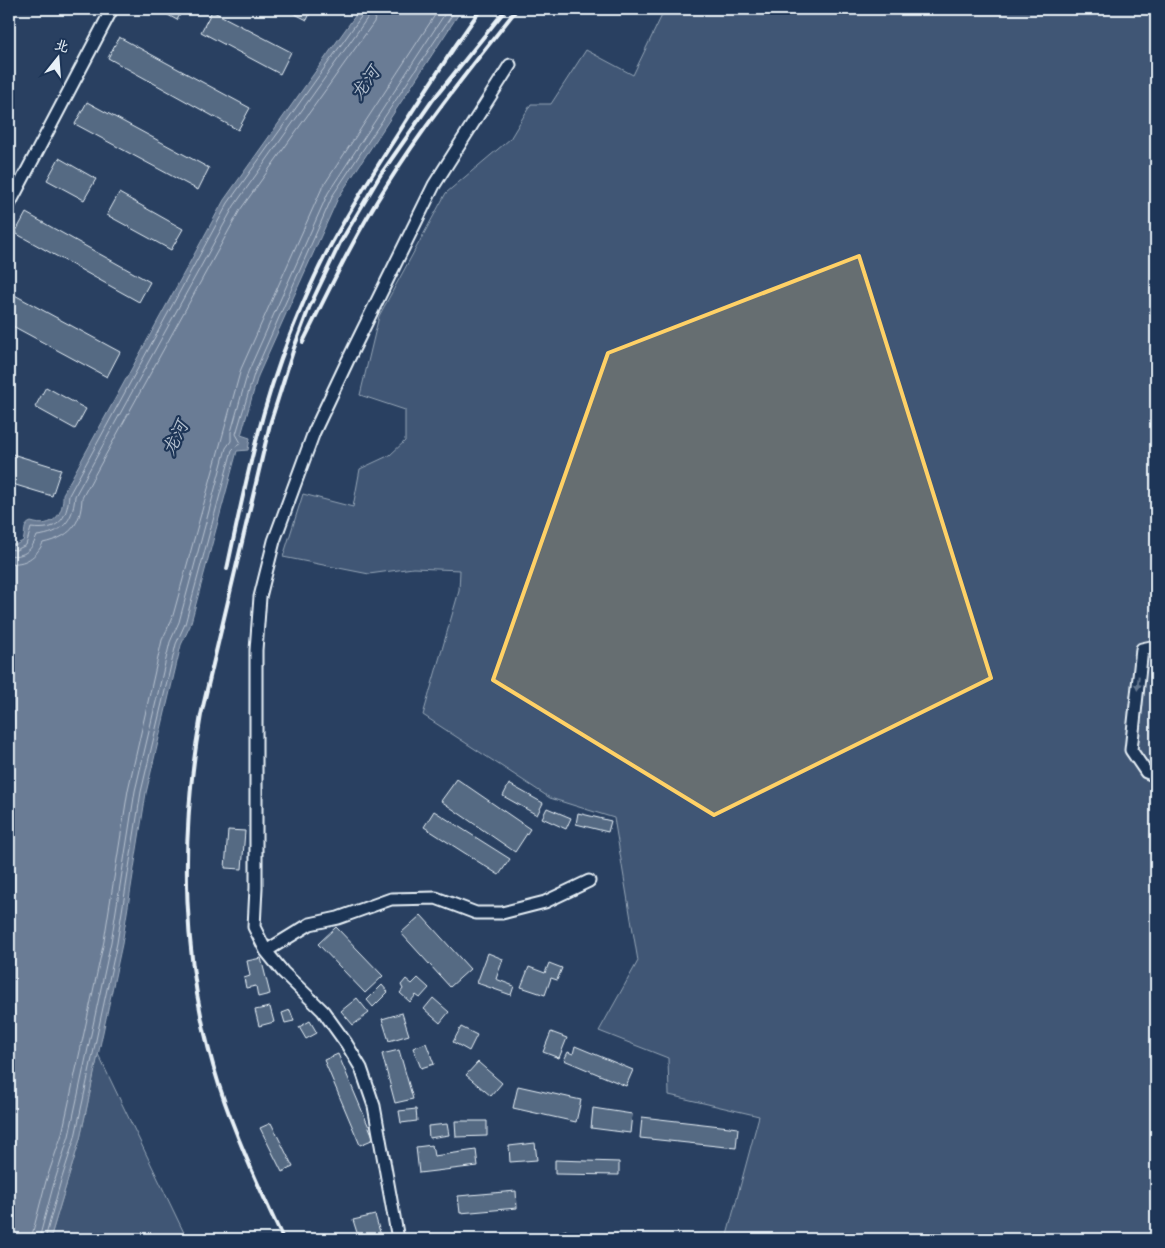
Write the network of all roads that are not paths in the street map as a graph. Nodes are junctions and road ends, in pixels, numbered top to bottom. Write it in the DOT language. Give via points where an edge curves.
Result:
graph roads {
  1 [pos="112,9"];
  2 [pos="510,65"];
  3 [pos="9,205"];
  4 [pos="1156,646"];
  5 [pos="1156,776"];
  6 [pos="589,881"];
  7 [pos="266,951"];
  8 [pos="398,1239"];
  1 -- 3 [label="street"];
  2 -- 7 [label="street" via="434,185 356,342 314,432 274,541 260,597 256,650 254,927"];
  4 -- 5 [label="street, one-way" via="1142,649 1131,750 1146,772"];
  6 -- 7 [label="street" via="545,902 502,913 476,913 436,898 391,899 338,918 310,924"];
  7 -- 8 [label="street" via="282,972 323,1010 361,1068 374,1106"];
}
